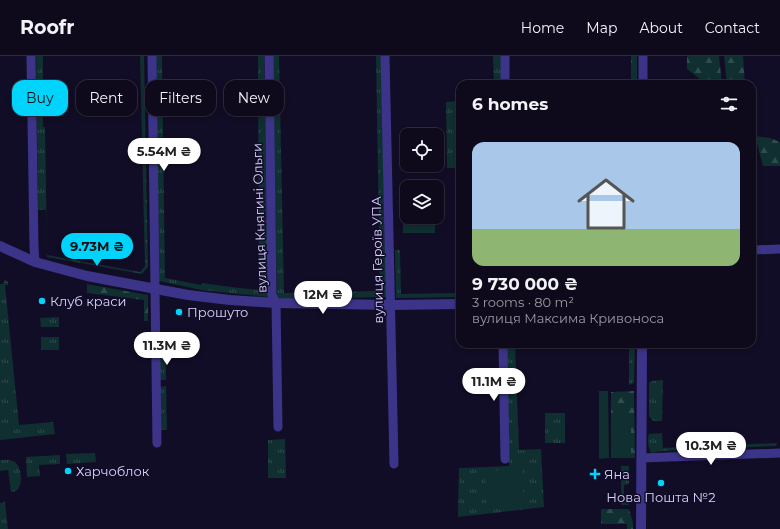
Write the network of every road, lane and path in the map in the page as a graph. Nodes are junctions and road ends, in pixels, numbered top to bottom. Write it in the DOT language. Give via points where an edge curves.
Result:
graph roads {
  1 [pos="31,56"];
  2 [pos="152,56"];
  3 [pos="269,56"];
  4 [pos="385,56"];
  5 [pos="505,56"];
  6 [pos="643,56"];
  7 [pos="505,80"];
  8 [pos="643,80"];
  9 [pos="0,246"];
  10 [pos="34,247"];
  11 [pos="780,249"];
  12 [pos="756,250"];
  13 [pos="25,258"];
  14 [pos="35,262"];
  15 [pos="155,288"];
  16 [pos="276,303"];
  17 [pos="456,304"];
  18 [pos="391,305"];
  19 [pos="504,348"];
  20 [pos="642,348"];
  21 [pos="278,427"];
  22 [pos="158,443"];
  23 [pos="780,453"];
  24 [pos="642,458"];
  25 [pos="505,459"];
  26 [pos="394,464"];
  27 [pos="641,529"];
  1 -- 10 [label="street"];
  2 -- 15 [label="street"];
  3 -- 16 [label="street, вулиця Княгині Ольги" via="272,294"];
  4 -- 18 [label="street, вулиця Героїв УПА"];
  5 -- 7 [label="street"];
  6 -- 8 [label="street"];
  9 -- 13 [label="street"];
  10 -- 13 [label="street"];
  10 -- 14 [label="street"];
  11 -- 12 [label="street"];
  13 -- 14 [label="street"];
  14 -- 15 [label="street" via="87,276"];
  15 -- 16 [label="street" via="230,300"];
  15 -- 22 [label="street"];
  16 -- 18 [label="street"];
  16 -- 21 [label="street, вулиця Княгині Ольги"];
  17 -- 18 [label="street"];
  18 -- 26 [label="street, вулиця Героїв УПА"];
  19 -- 25 [label="street"];
  20 -- 24 [label="street"];
  23 -- 24 [label="street"];
  24 -- 27 [label="street"];
}
